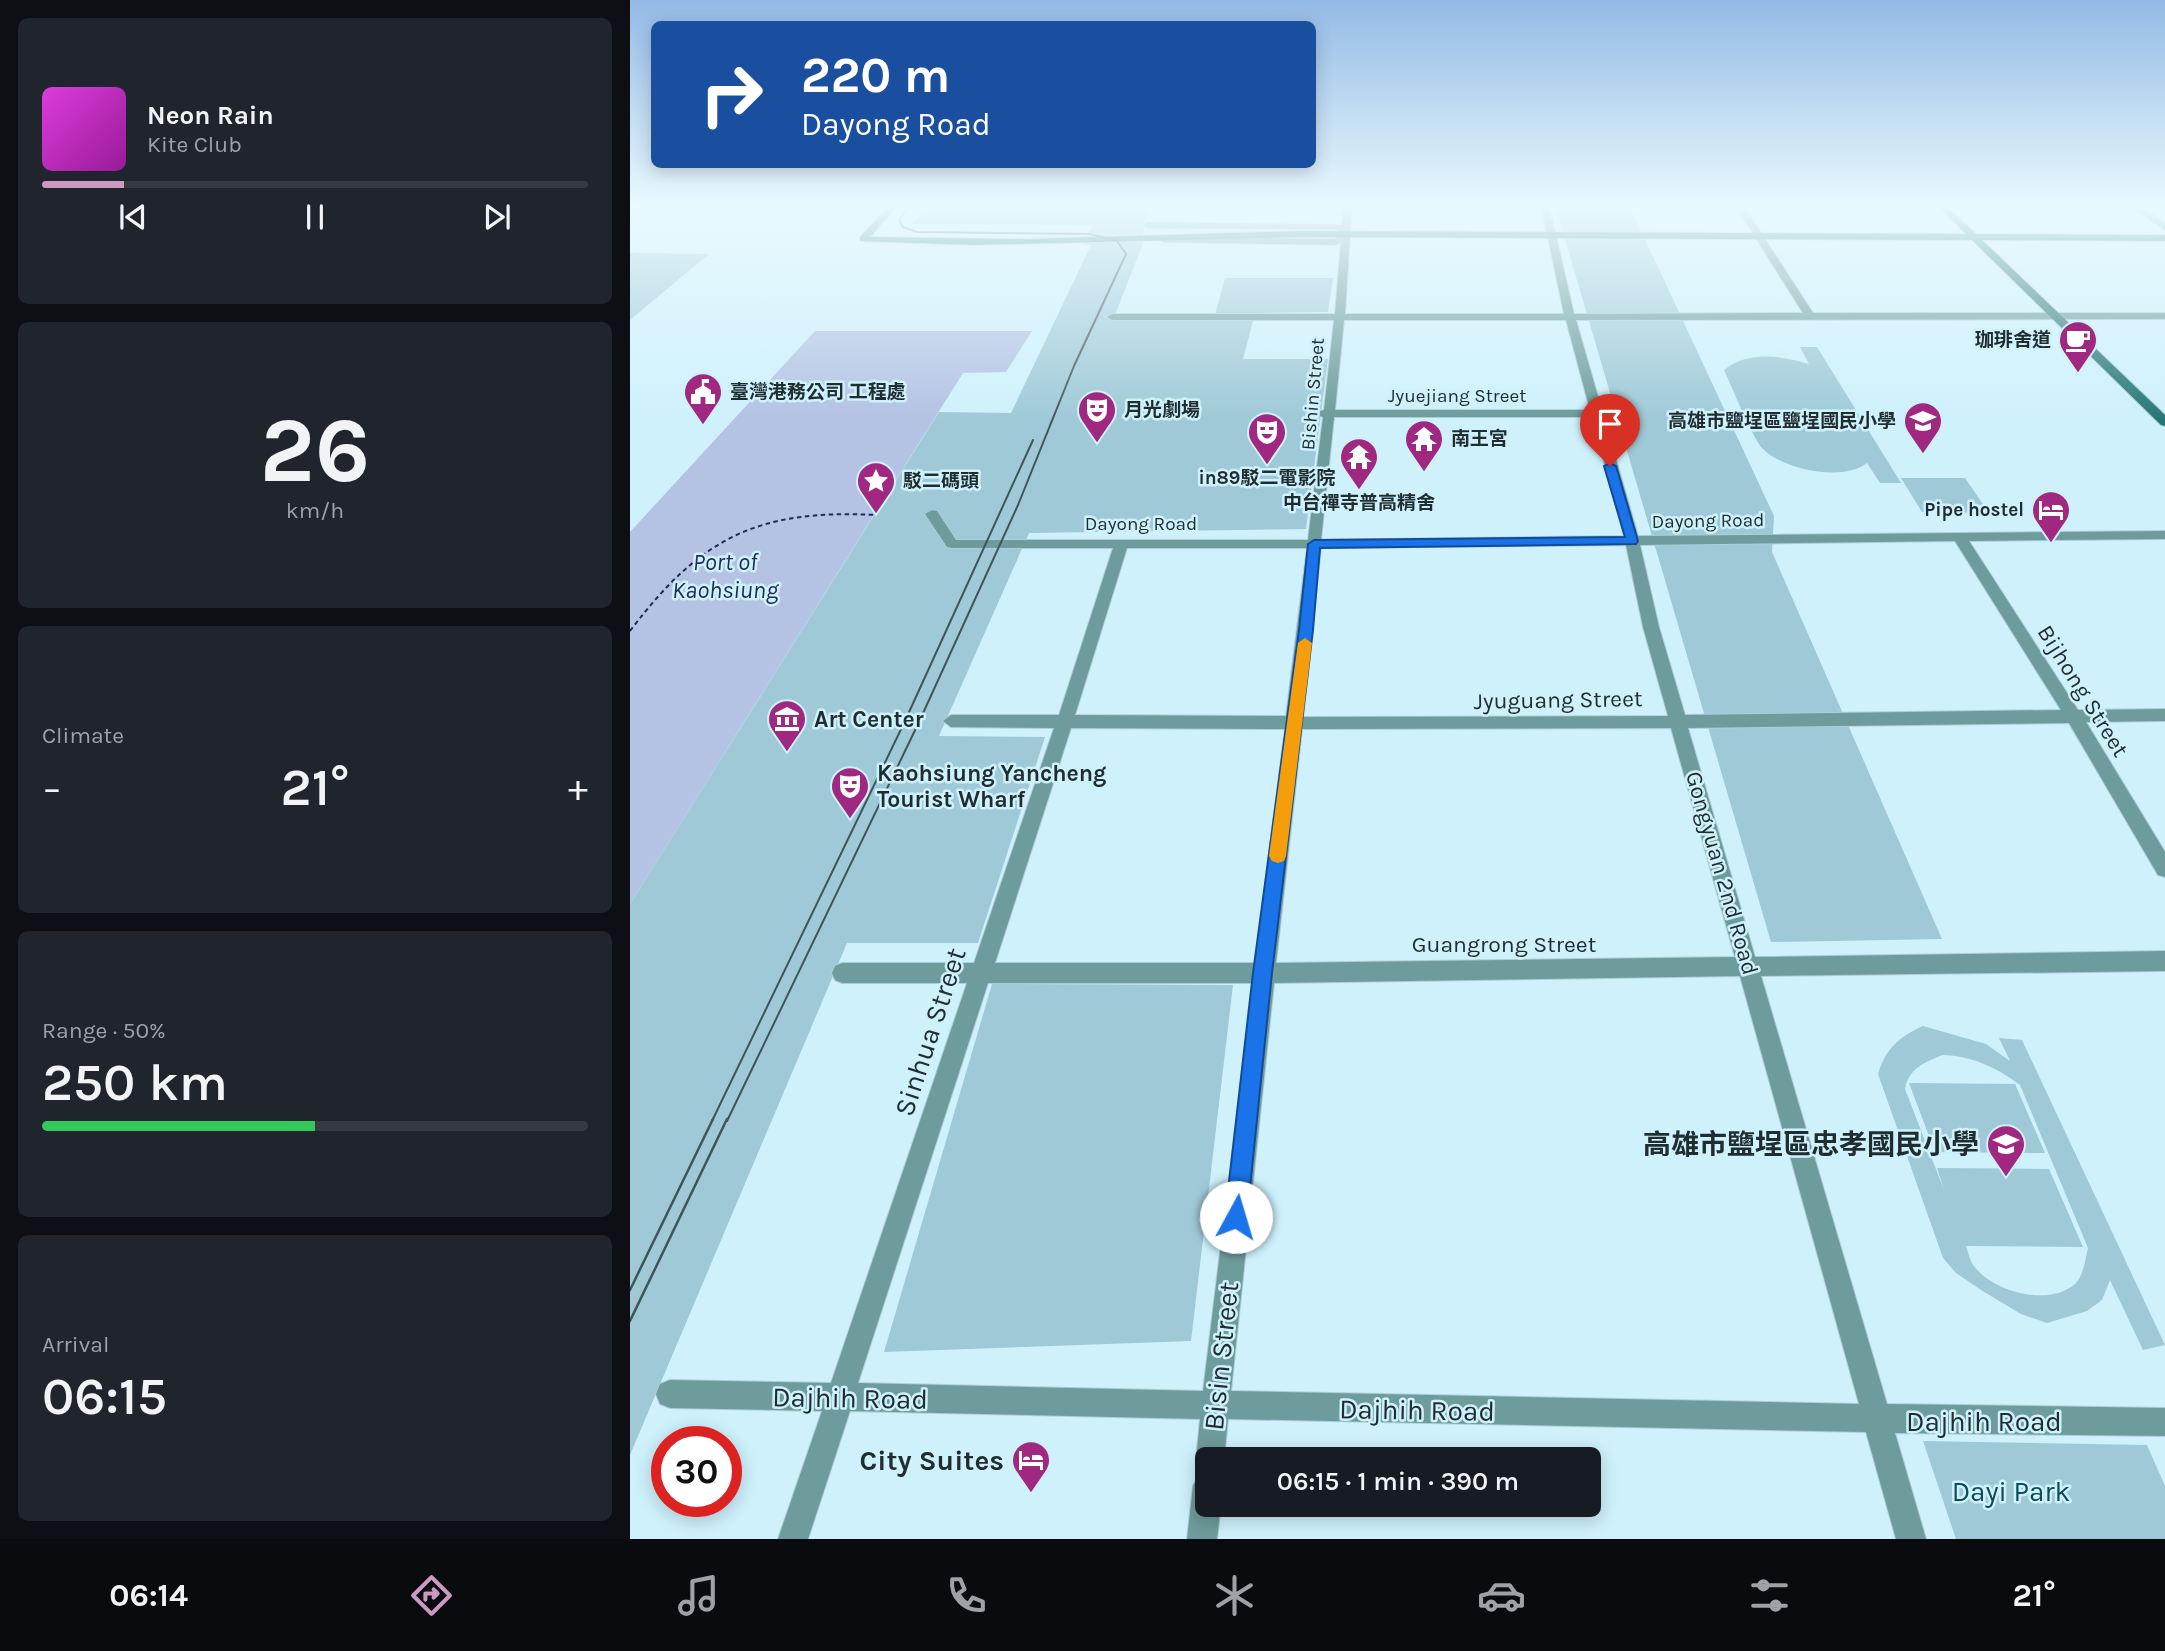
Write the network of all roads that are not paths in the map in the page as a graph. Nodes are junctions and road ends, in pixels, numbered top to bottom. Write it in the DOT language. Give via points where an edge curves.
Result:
graph roads {
  1 [pos="1342,277"];
  2 [pos="1562,277"];
  3 [pos="1784,277"];
  4 [pos="2014,277"];
  5 [pos="2054,316"];
  6 [pos="2165,316"];
  7 [pos="1112,317"];
  8 [pos="1338,317"];
  9 [pos="1570,317"];
  10 [pos="1810,317"];
  11 [pos="2159,410"];
  12 [pos="1324,413"];
  13 [pos="1595,414"];
  14 [pos="2165,422"];
  15 [pos="932,514"];
  16 [pos="2165,535"];
  17 [pos="1960,538"];
  18 [pos="1632,541"];
  19 [pos="1121,544"];
  20 [pos="1314,544"];
  21 [pos="2073,715"];
  22 [pos="2165,715"];
  23 [pos="951,721"];
  24 [pos="1065,721"];
  25 [pos="1295,721"];
  26 [pos="1678,721"];
  27 [pos="2165,869"];
  28 [pos="2165,961"];
  29 [pos="1748,965"];
  30 [pos="842,973"];
  31 [pos="982,973"];
  32 [pos="1263,973"];
  33 [pos="670,1394"];
  34 [pos="841,1397"];
  35 [pos="1215,1406"];
  36 [pos="1878,1420"];
  37 [pos="2165,1422"];
  38 [pos="1211,1447"];
  39 [pos="1204,1517"];
  40 [pos="793,1539"];
  41 [pos="1202,1539"];
  42 [pos="1912,1539"];
  1 -- 8 [label="street, Bishin Street"];
  2 -- 9 [label="street, Gongyuan 2nd Road"];
  3 -- 10 [label="street"];
  4 -- 5 [label="street"];
  5 -- 6 [label="street"];
  5 -- 10 [label="street"];
  5 -- 11 [label="street"];
  7 -- 8 [label="street"];
  8 -- 9 [label="street"];
  8 -- 12 [label="street, Bishin Street"];
  9 -- 10 [label="street"];
  9 -- 13 [label="street, Gongyuan 2nd Road"];
  11 -- 14 [label="street"];
  12 -- 13 [label="street, Jyuejiang Street"];
  12 -- 20 [label="street, Bishin Street"];
  13 -- 18 [label="street, Gongyuan 2nd Road"];
  15 -- 19 [label="street, Dayong Road" via="952,544"];
  16 -- 17 [label="street, Dayong Road"];
  17 -- 18 [label="street, Dayong Road"];
  17 -- 21 [label="street, Bijhong Street"];
  18 -- 20 [label="street, Dayong Road"];
  18 -- 26 [label="street, Gongyuan 2nd Road"];
  19 -- 20 [label="street, Dayong Road"];
  19 -- 24 [label="street, Sinhua Street"];
  20 -- 25 [label="street, Bisin Street"];
  21 -- 22 [label="street, Jyuguang Street"];
  21 -- 26 [label="street, Jyuguang Street"];
  21 -- 27 [label="street, Bijhong Street"];
  23 -- 24 [label="street, Jyuguang Street"];
  24 -- 25 [label="street, Jyuguang Street"];
  24 -- 31 [label="street, Sinhua Street"];
  25 -- 26 [label="street, Jyuguang Street"];
  25 -- 32 [label="street, Bisin Street"];
  26 -- 29 [label="street, Gongyuan 2nd Road"];
  28 -- 29 [label="street, Guangrong Street"];
  29 -- 32 [label="street, Guangrong Street"];
  29 -- 36 [label="street, Gongyuan 2nd Road"];
  30 -- 31 [label="street, Guangrong Street"];
  31 -- 32 [label="street, Guangrong Street"];
  31 -- 34 [label="street, Sinhua Street"];
  32 -- 35 [label="street, Bisin Street"];
  33 -- 34 [label="street, Dajhih Road"];
  34 -- 35 [label="street, Dajhih Road"];
  34 -- 40 [label="street, Sinhua Street"];
  35 -- 36 [label="street, Dajhih Road"];
  35 -- 38 [label="street, Bisin Street"];
  36 -- 37 [label="street, Dajhih Road"];
  36 -- 42 [label="street, Gongyuan 2nd Road"];
  39 -- 41 [label="street"];
}
